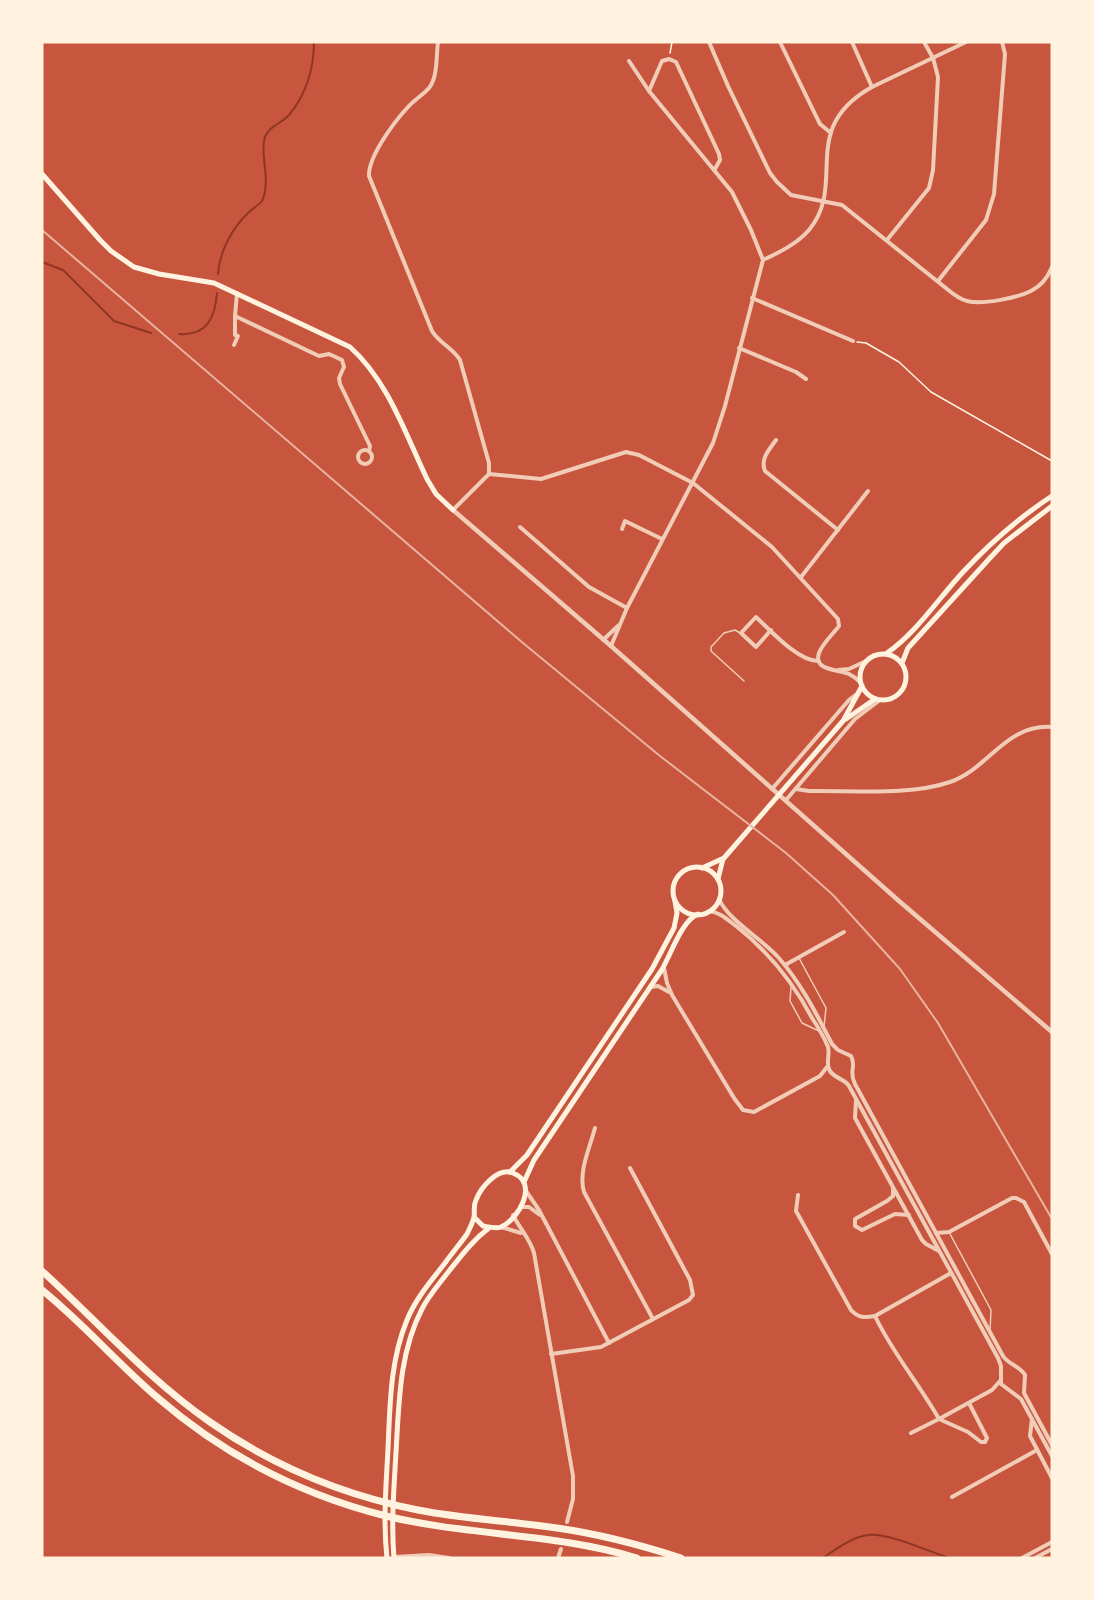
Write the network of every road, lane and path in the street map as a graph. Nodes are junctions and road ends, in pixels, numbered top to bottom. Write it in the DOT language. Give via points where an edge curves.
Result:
graph roads {
  1 [pos="438,42"];
  2 [pos="672,42"];
  3 [pos="709,42"];
  4 [pos="780,42"];
  5 [pos="852,42"];
  6 [pos="924,42"];
  7 [pos="966,42"];
  8 [pos="1002,42"];
  9 [pos="933,58"];
  10 [pos="669,59"];
  11 [pos="629,61"];
  12 [pos="872,87"];
  13 [pos="649,91"];
  14 [pos="831,133"];
  15 [pos="715,169"];
  16 [pos="42,174"];
  17 [pos="823,203"];
  18 [pos="887,240"];
  19 [pos="763,260"];
  20 [pos="1052,267"];
  21 [pos="938,281"];
  22 [pos="237,293"];
  23 [pos="752,298"];
  24 [pos="235,316"];
  25 [pos="853,341"];
  26 [pos="234,345"];
  27 [pos="739,348"];
  28 [pos="806,380"];
  29 [pos="776,440"];
  30 [pos="369,451"];
  31 [pos="1052,461"];
  32 [pos="489,474"];
  33 [pos="693,483"];
  34 [pos="868,491"];
  35 [pos="1052,496"];
  36 [pos="1052,506"];
  37 [pos="453,510"];
  38 [pos="520,527"];
  39 [pos="622,529"];
  40 [pos="838,530"];
  41 [pos="663,539"];
  42 [pos="801,577"];
  43 [pos="627,608"];
  44 [pos="619,624"];
  45 [pos="771,630"];
  46 [pos="741,633"];
  47 [pos="603,640"];
  48 [pos="611,646"];
  49 [pos="887,653"];
  50 [pos="818,661"];
  51 [pos="866,661"];
  52 [pos="902,663"];
  53 [pos="838,670"];
  54 [pos="744,681"];
  55 [pos="861,684"];
  56 [pos="859,693"];
  57 [pos="878,699"];
  58 [pos="843,722"];
  59 [pos="1052,727"];
  60 [pos="772,789"];
  61 [pos="796,789"];
  62 [pos="786,800"];
  63 [pos="723,858"];
  64 [pos="702,868"];
  65 [pos="718,882"];
  66 [pos="719,899"];
  67 [pos="675,901"];
  68 [pos="709,911"];
  69 [pos="698,914"];
  70 [pos="844,932"];
  71 [pos="798,958"];
  72 [pos="664,964"];
  73 [pos="785,965"];
  74 [pos="649,973"];
  75 [pos="792,983"];
  76 [pos="655,984"];
  77 [pos="672,995"];
  78 [pos="822,1030"];
  79 [pos="1052,1032"];
  80 [pos="844,1052"];
  81 [pos="830,1058"];
  82 [pos="828,1065"];
  83 [pos="851,1072"];
  84 [pos="820,1076"];
  85 [pos="837,1077"];
  86 [pos="856,1099"];
  87 [pos="595,1128"];
  88 [pos="630,1168"];
  89 [pos="510,1172"];
  90 [pos="524,1182"];
  91 [pos="892,1185"];
  92 [pos="526,1191"];
  93 [pos="798,1195"];
  94 [pos="520,1207"];
  95 [pos="513,1215"];
  96 [pos="541,1215"];
  97 [pos="909,1215"];
  98 [pos="474,1217"];
  99 [pos="501,1227"];
  100 [pos="489,1228"];
  101 [pos="949,1232"];
  102 [pos="522,1233"];
  103 [pos="936,1233"];
  104 [pos="939,1251"];
  105 [pos="1052,1254"];
  106 [pos="42,1271"];
  107 [pos="951,1273"];
  108 [pos="42,1290"];
  109 [pos="875,1316"];
  110 [pos="654,1319"];
  111 [pos="990,1331"];
  112 [pos="609,1343"];
  113 [pos="551,1354"];
  114 [pos="1016,1366"];
  115 [pos="1001,1373"];
  116 [pos="1000,1381"];
  117 [pos="1025,1383"];
  118 [pos="992,1390"];
  119 [pos="1009,1391"];
  120 [pos="969,1403"];
  121 [pos="939,1419"];
  122 [pos="1032,1419"];
  123 [pos="911,1433"];
  124 [pos="1050,1437"];
  125 [pos="1052,1445"];
  126 [pos="1037,1450"];
  127 [pos="1052,1456"];
  128 [pos="1052,1478"];
  129 [pos="952,1497"];
  130 [pos="567,1522"];
  131 [pos="1052,1542"];
  132 [pos="561,1549"];
  133 [pos="1052,1549"];
  134 [pos="387,1558"];
  135 [pos="394,1558"];
  136 [pos="449,1558"];
  137 [pos="558,1558"];
  138 [pos="637,1558"];
  139 [pos="681,1558"];
  140 [pos="1022,1558"];
  141 [pos="1035,1558"];
  1 -- 32 [label="street" via="435,77 373,156 369,176 432,331 460,360"];
  2 -- 10 [label="path"];
  3 -- 17 [label="street" via="777,182 791,195"];
  4 -- 14 [label="street" via="820,124"];
  5 -- 12 [label="street"];
  6 -- 9 [label="street"];
  7 -- 9 [label="street"];
  8 -- 21 [label="street" via="1005,54 994,194 986,220"];
  9 -- 12 [label="street"];
  9 -- 18 [label="street" via="938,77 929,188"];
  10 -- 13 [label="street" via="659,65"];
  10 -- 15 [label="street" via="676,62 719,154"];
  11 -- 13 [label="street"];
  12 -- 14 [label="street" via="844,108"];
  13 -- 15 [label="street"];
  14 -- 17 [label="street"];
  15 -- 19 [label="street" via="732,192"];
  16 -- 22 [label="main road" via="123,261 141,269 214,283"];
  17 -- 18 [label="street" via="842,205"];
  17 -- 19 [label="street" via="803,236"];
  18 -- 21 [label="street"];
  19 -- 23 [label="street"];
  20 -- 21 [label="street" via="1048,278 1032,291 976,302 965,301"];
  22 -- 24 [label="street"];
  22 -- 37 [label="main road" via="330,336 363,358 379,378 427,479"];
  23 -- 25 [label="street"];
  23 -- 27 [label="street"];
  24 -- 26 [label="street" via="238,336"];
  24 -- 30 [label="street" via="319,356 329,354 342,360 339,384"];
  25 -- 31 [label="path" via="866,343 899,362 931,392"];
  27 -- 28 [label="street"];
  27 -- 33 [label="street" via="717,431"];
  29 -- 40 [label="street" via="765,456 765,471"];
  32 -- 33 [label="street" via="541,479 626,452 639,454"];
  32 -- 37 [label="street"];
  33 -- 41 [label="street"];
  33 -- 42 [label="street" via="772,546"];
  34 -- 40 [label="street"];
  35 -- 49 [label="main road" via="988,548 902,642"];
  36 -- 52 [label="main road" via="1004,543 908,648"];
  37 -- 47 [label="street"];
  38 -- 43 [label="street" via="589,587"];
  39 -- 41 [label="street" via="625,521"];
  40 -- 42 [label="street"];
  41 -- 43 [label="street"];
  42 -- 50 [label="street" via="838,619 839,626 819,652"];
  43 -- 44 [label="street"];
  44 -- 47 [label="street"];
  44 -- 48 [label="street"];
  45 -- 46 [label="street" via="756,617"];
  45 -- 46 [label="street" via="756,647"];
  45 -- 50 [label="street" via="803,658"];
  46 -- 54 [label="lane" via="724,633 711,651"];
  47 -- 48 [label="street"];
  48 -- 60 [label="street"];
  49 -- 51 [label="main road"];
  49 -- 52 [label="main road"];
  50 -- 53 [label="street" via="827,669"];
  51 -- 53 [label="street"];
  51 -- 55 [label="main road" via="860,673"];
  52 -- 57 [label="main road" via="907,676 903,689 893,698"];
  53 -- 55 [label="street"];
  55 -- 56 [label="main road"];
  55 -- 57 [label="main road" via="867,694"];
  56 -- 58 [label="main road"];
  56 -- 60 [label="street"];
  57 -- 58 [label="main road"];
  57 -- 61 [label="street" via="855,718"];
  58 -- 63 [label="main road"];
  59 -- 61 [label="street" via="1039,726 1017,734 977,768 936,786"];
  60 -- 62 [label="street"];
  61 -- 62 [label="street"];
  62 -- 79 [label="street"];
  63 -- 64 [label="main road"];
  63 -- 65 [label="main road"];
  64 -- 65 [label="main road"];
  64 -- 67 [label="main road" via="689,868 676,878"];
  65 -- 66 [label="main road"];
  66 -- 68 [label="main road"];
  66 -- 73 [label="street"];
  67 -- 69 [label="main road" via="686,912"];
  67 -- 74 [label="main road" via="674,928"];
  68 -- 69 [label="main road"];
  68 -- 75 [label="street" via="719,913 758,944"];
  69 -- 72 [label="main road" via="685,925"];
  70 -- 71 [label="street"];
  71 -- 73 [label="street"];
  71 -- 78 [label="lane" via="826,1008"];
  72 -- 76 [label="main road"];
  72 -- 77 [label="street"];
  73 -- 78 [label="street"];
  74 -- 76 [label="street"];
  74 -- 89 [label="main road" via="526,1155"];
  75 -- 78 [label="street"];
  75 -- 78 [label="lane" via="790,1001 802,1023"];
  76 -- 77 [label="street"];
  76 -- 90 [label="main road" via="647,990 534,1160"];
  77 -- 84 [label="street" via="740,1107 751,1112 760,1109"];
  78 -- 80 [label="street"];
  78 -- 81 [label="street"];
  80 -- 81 [label="street"];
  80 -- 83 [label="street" via="853,1060"];
  81 -- 82 [label="street"];
  82 -- 84 [label="street"];
  82 -- 85 [label="street"];
  83 -- 85 [label="street"];
  83 -- 103 [label="street"];
  84 -- 85 [label="street"];
  85 -- 86 [label="street" via="847,1082"];
  86 -- 91 [label="street" via="855,1118"];
  86 -- 104 [label="street"];
  87 -- 110 [label="street" via="582,1179 584,1192"];
  88 -- 110 [label="street" via="692,1286 689,1300"];
  89 -- 90 [label="main road"];
  89 -- 98 [label="main road" via="496,1175 482,1190 474,1205"];
  90 -- 92 [label="main road"];
  91 -- 97 [label="street"];
  91 -- 97 [label="street" via="890,1198 859,1215 855,1226 862,1230 895,1214"];
  92 -- 94 [label="main road"];
  92 -- 96 [label="street"];
  93 -- 109 [label="street" via="796,1211 851,1310 856,1316"];
  94 -- 95 [label="main road"];
  94 -- 96 [label="street"];
  95 -- 99 [label="main road"];
  95 -- 102 [label="street"];
  96 -- 112 [label="street"];
  97 -- 104 [label="street" via="926,1244"];
  98 -- 100 [label="main road"];
  98 -- 134 [label="main road" via="467,1233 420,1295 397,1350 384,1510"];
  99 -- 100 [label="main road"];
  99 -- 102 [label="street"];
  100 -- 135 [label="main road" via="475,1239 430,1296 410,1339 399,1403"];
  101 -- 103 [label="street"];
  101 -- 105 [label="street" via="1016,1197 1024,1202"];
  101 -- 111 [label="lane" via="991,1310"];
  102 -- 113 [label="street" via="534,1253"];
  103 -- 111 [label="street"];
  104 -- 107 [label="street"];
  106 -- 139 [label="highway" via="136,1360 210,1422 290,1469 328,1485 418,1509 596,1535"];
  107 -- 109 [label="street"];
  107 -- 115 [label="street" via="998,1358"];
  108 -- 138 [label="highway" via="159,1399 231,1452 274,1476 333,1501 416,1522"];
  109 -- 121 [label="street"];
  110 -- 112 [label="street"];
  111 -- 114 [label="street" via="1007,1361"];
  112 -- 113 [label="street"];
  113 -- 130 [label="street" via="573,1476"];
  114 -- 115 [label="street"];
  114 -- 117 [label="street" via="1025,1375"];
  115 -- 116 [label="street"];
  116 -- 118 [label="street"];
  116 -- 119 [label="street"];
  117 -- 119 [label="street" via="1019,1390"];
  117 -- 124 [label="street" via="1027,1398"];
  118 -- 119 [label="street"];
  118 -- 120 [label="street"];
  119 -- 122 [label="street" via="1021,1399"];
  120 -- 121 [label="street"];
  120 -- 121 [label="street" via="987,1437 985,1442"];
  121 -- 123 [label="street"];
  122 -- 126 [label="street" via="1030,1436"];
  122 -- 127 [label="street"];
  124 -- 125 [label="street"];
  126 -- 128 [label="street"];
  126 -- 129 [label="street"];
  131 -- 140 [label="street"];
  132 -- 137 [label="street"];
  133 -- 141 [label="street"];
  135 -- 136 [label="street"];
}
